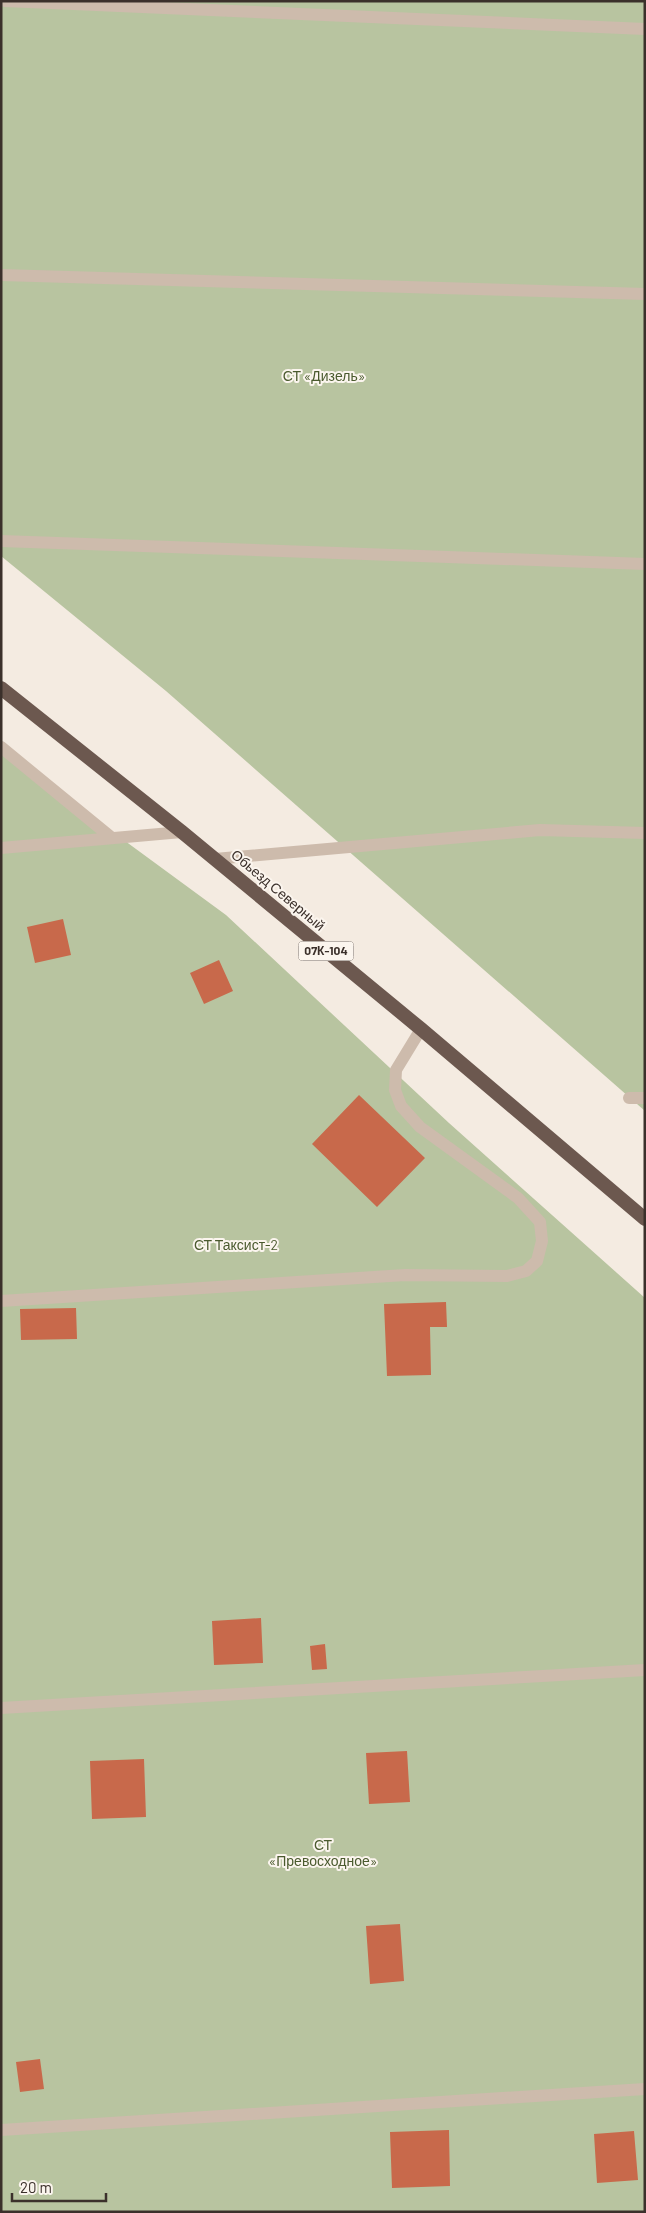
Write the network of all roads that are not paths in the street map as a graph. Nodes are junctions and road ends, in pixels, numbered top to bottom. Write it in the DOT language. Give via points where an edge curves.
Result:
graph roads {
  1 [pos="4,1"];
  2 [pos="645,29"];
  3 [pos="1,275"];
  4 [pos="645,294"];
  5 [pos="1,541"];
  6 [pos="645,564"];
  7 [pos="1,688"];
  8 [pos="1,747"];
  9 [pos="182,832"];
  10 [pos="645,833"];
  11 [pos="112,838"];
  12 [pos="1,848"];
  13 [pos="215,859"];
  14 [pos="421,1029"];
  15 [pos="629,1098"];
  16 [pos="645,1098"];
  17 [pos="645,1219"];
  18 [pos="1,1301"];
  19 [pos="645,1670"];
  20 [pos="1,1708"];
  21 [pos="645,2089"];
  22 [pos="1,2130"];
  1 -- 2 [label="street"];
  3 -- 4 [label="street"];
  5 -- 6 [label="street"];
  7 -- 9 [label="highway, Обьезд Северный / 07К-104"];
  8 -- 11 [label="street"];
  9 -- 11 [label="street"];
  9 -- 13 [label="highway, Обьезд Северный / 07К-104"];
  10 -- 13 [label="street" via="540,830"];
  11 -- 12 [label="street"];
  13 -- 14 [label="highway, Обьезд Северный / 07К-104"];
  14 -- 17 [label="highway, Обьезд Северный / 07К-104"];
  14 -- 18 [label="street" via="396,1070 395,1090 402,1106 420,1127 518,1198 540,1222 542,1241 537,1261 526,1271 507,1276 405,1275"];
  15 -- 16 [label="street"];
  19 -- 20 [label="street"];
  21 -- 22 [label="street"];
}
